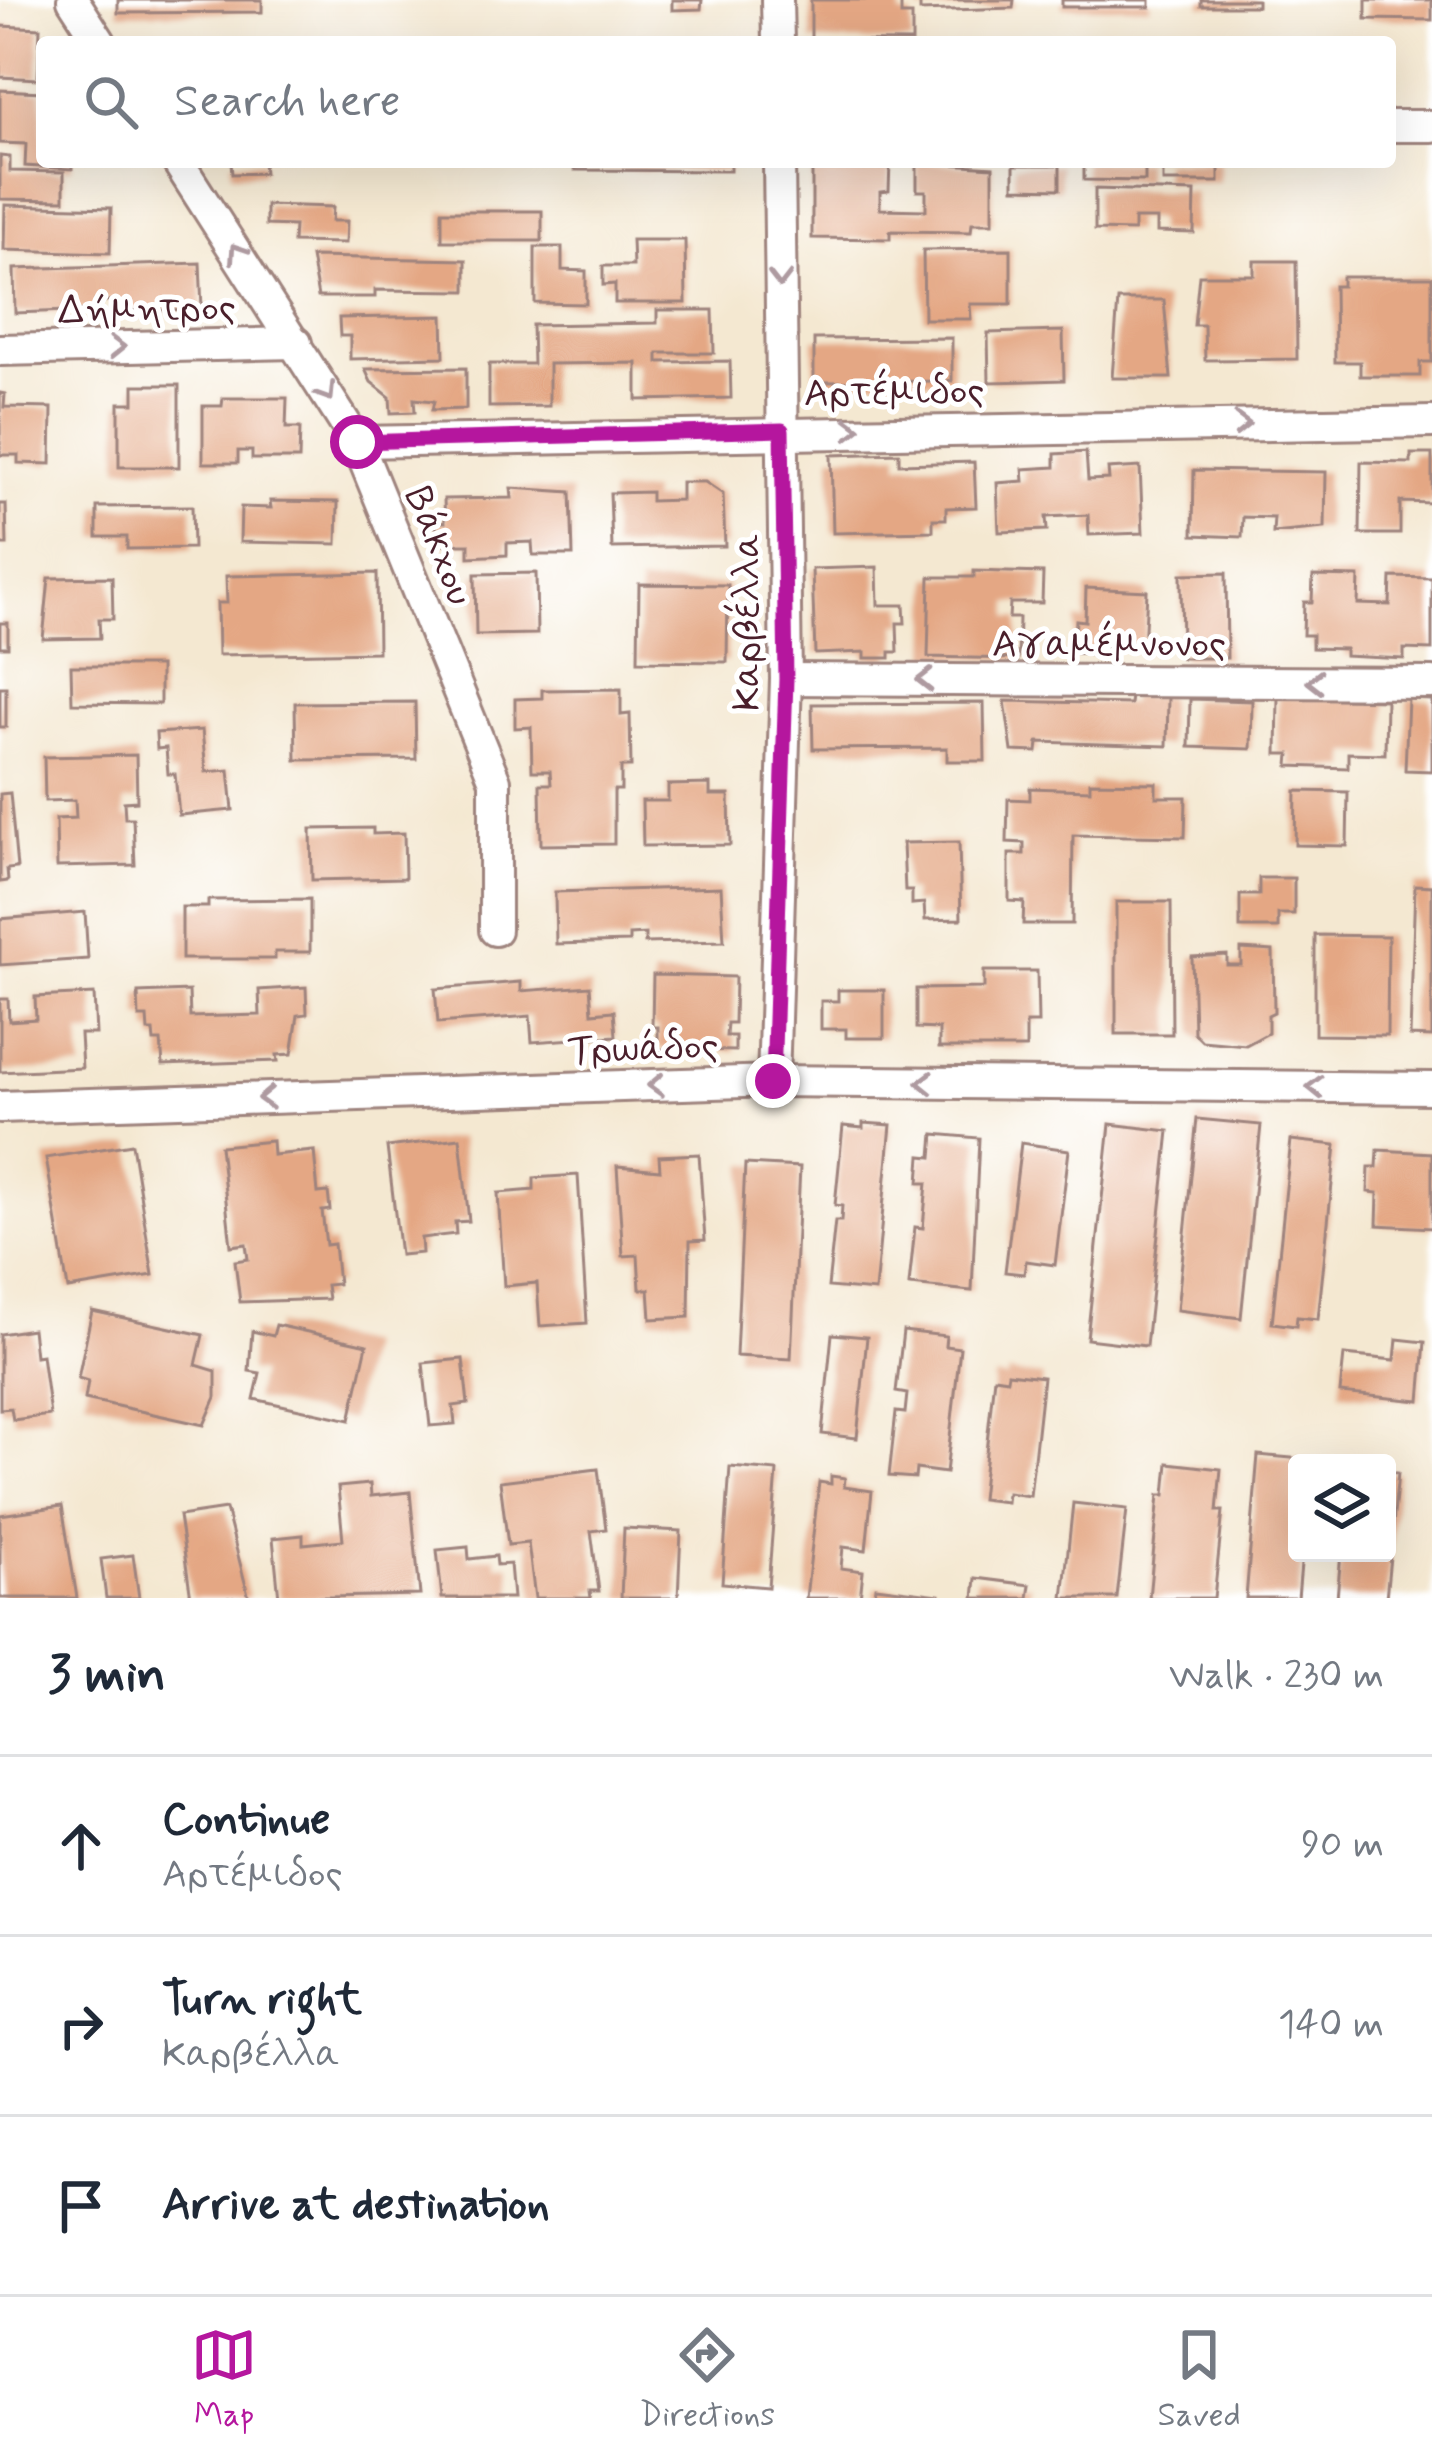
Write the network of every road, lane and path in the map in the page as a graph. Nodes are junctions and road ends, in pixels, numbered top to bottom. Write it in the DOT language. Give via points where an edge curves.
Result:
graph roads {
  1 [pos="73,0"];
  2 [pos="777,0"];
  3 [pos="96,36"];
  4 [pos="778,36"];
  5 [pos="1396,126"];
  6 [pos="1432,126"];
  7 [pos="182,168"];
  8 [pos="779,168"];
  9 [pos="296,343"];
  10 [pos="0,350"];
  11 [pos="1432,422"];
  12 [pos="782,430"];
  13 [pos="357,442"];
  14 [pos="786,679"];
  15 [pos="1432,683"];
  16 [pos="495,930"];
  17 [pos="773,1081"];
  18 [pos="1432,1088"];
  19 [pos="0,1107"];
  1 -- 3 [label="street"];
  2 -- 4 [label="street"];
  5 -- 6 [label="street"];
  9 -- 7 [label="street, Βάκχου, one-way"];
  8 -- 12 [label="street, Καρβέλλα, one-way"];
  10 -- 9 [label="street, Δήμητρος, one-way"];
  9 -- 13 [label="street, Βάκχου, one-way"];
  12 -- 11 [label="street, Αρτέμιδος, one-way"];
  12 -- 13 [label="street, Αρτέμιδος"];
  12 -- 14 [label="street, Καρβέλλα"];
  13 -- 16 [label="street, Βάκχου" via="495,781"];
  15 -- 14 [label="street, Αγαμέμνονος, one-way"];
  14 -- 17 [label="street, Καρβέλλα"];
  18 -- 17 [label="street, Τρωάδος, one-way"];
  17 -- 19 [label="street, Τρωάδος, one-way"];
}
